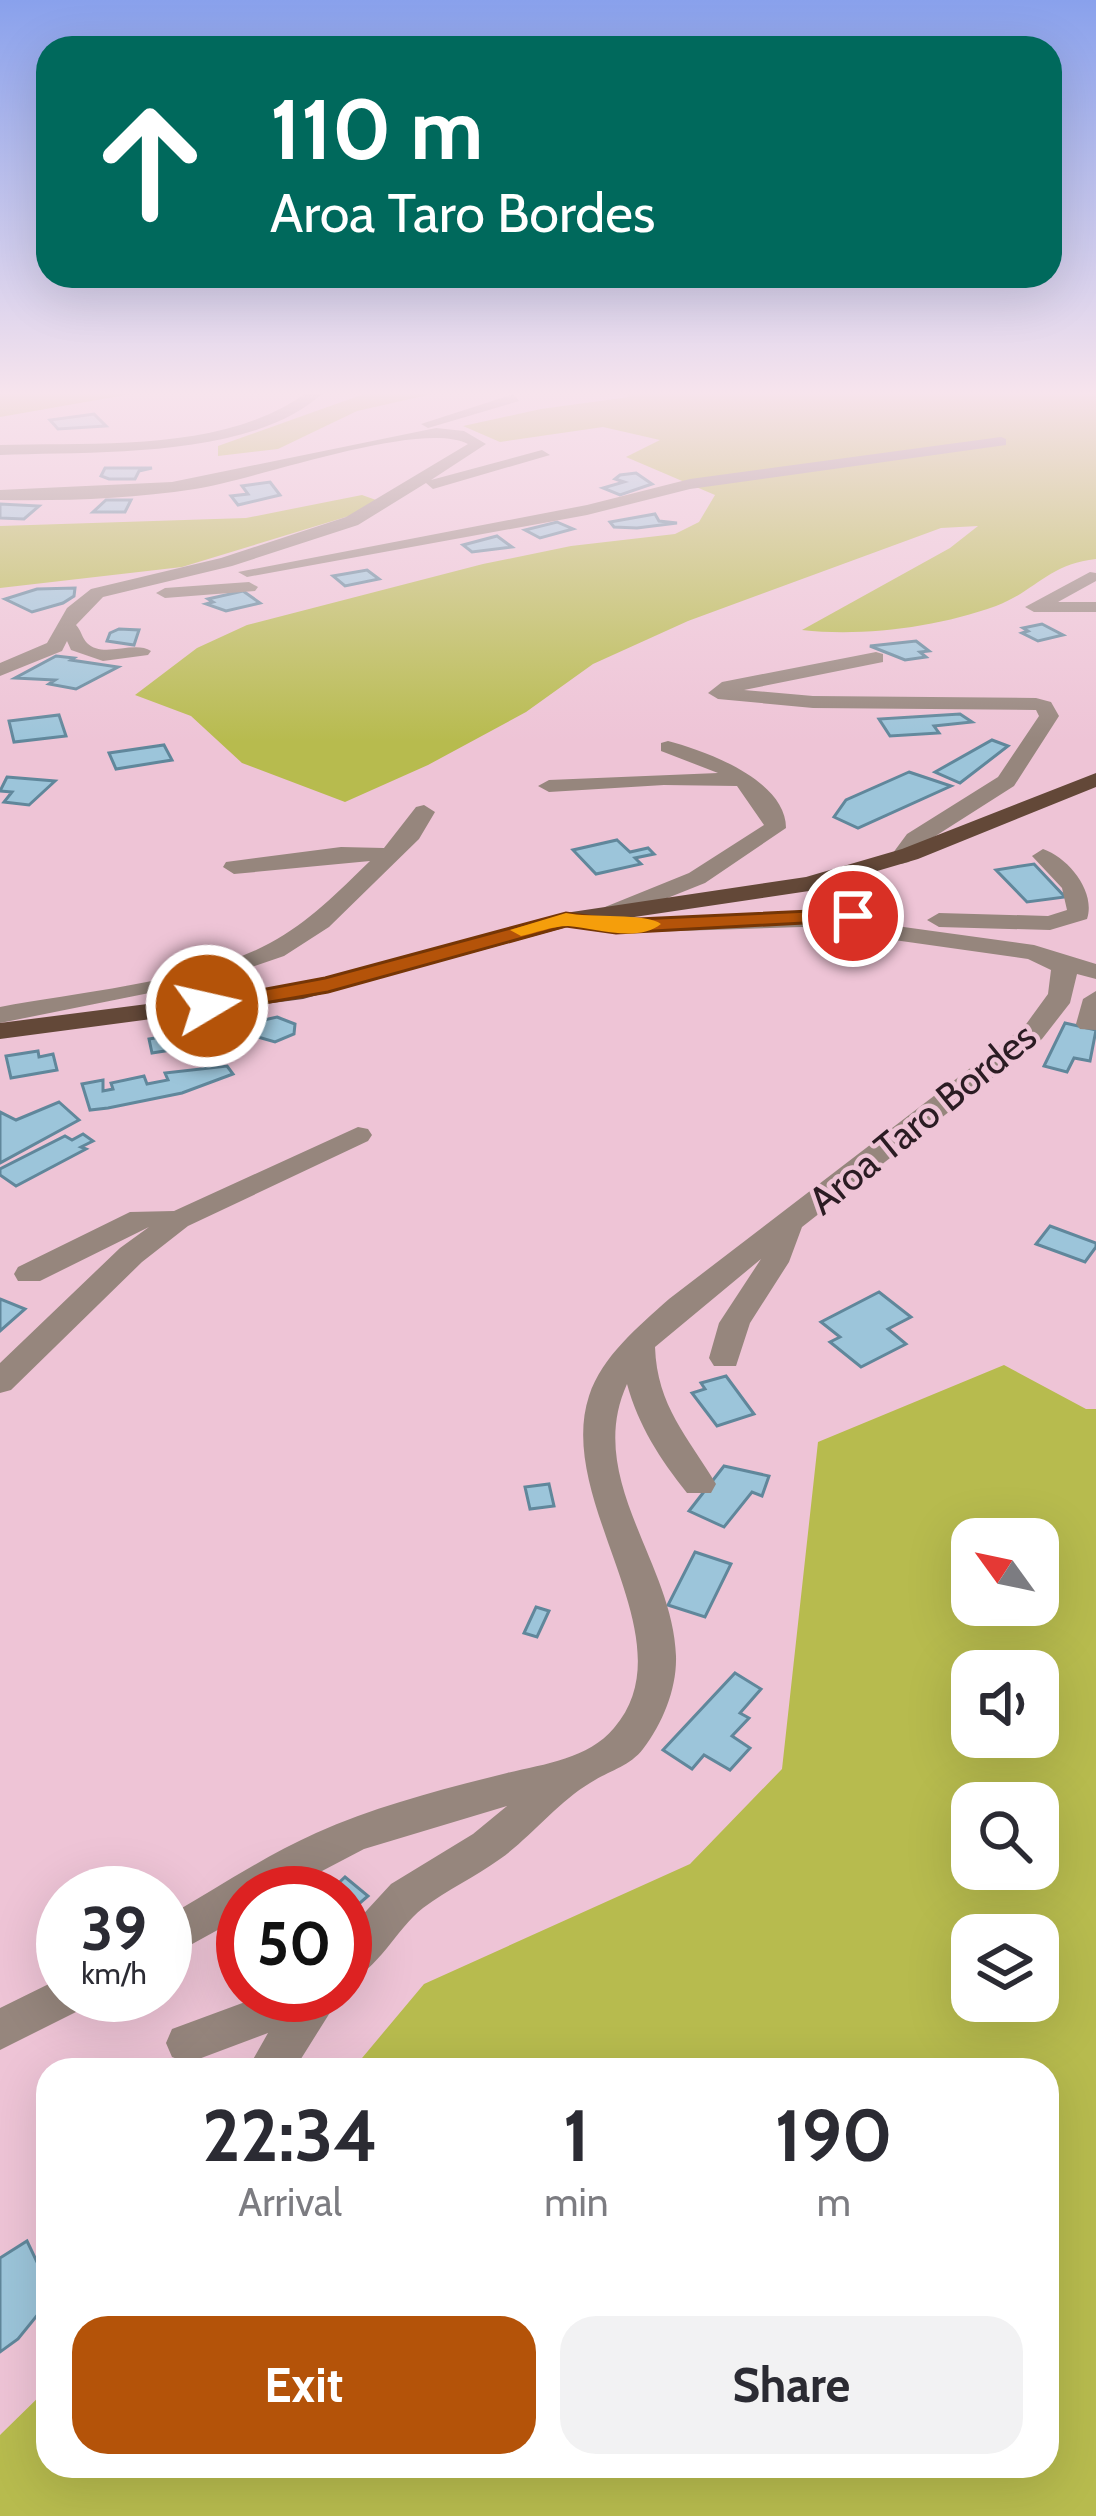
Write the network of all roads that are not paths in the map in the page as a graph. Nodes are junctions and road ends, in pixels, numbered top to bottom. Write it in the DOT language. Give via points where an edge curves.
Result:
graph roads {
  1 [pos="377,507"];
  2 [pos="571,507"];
  3 [pos="591,507"];
  4 [pos="514,508"];
  5 [pos="533,521"];
  6 [pos="495,529"];
  7 [pos="424,542"];
  8 [pos="518,543"];
  9 [pos="356,554"];
  10 [pos="1090,577"];
  11 [pos="278,586"];
  12 [pos="249,587"];
  13 [pos="114,591"];
  14 [pos="1096,608"];
  15 [pos="67,627"];
  16 [pos="141,651"];
  17 [pos="876,658"];
  18 [pos="0,670"];
  19 [pos="668,747"];
  20 [pos="1096,778"];
  21 [pos="751,784"];
  22 [pos="549,786"];
  23 [pos="424,812"];
  24 [pos="389,856"];
  25 [pos="1043,856"];
  26 [pos="901,857"];
  27 [pos="234,867"];
  28 [pos="613,912"];
  29 [pos="566,920"];
  30 [pos="795,920"];
  31 [pos="1038,954"];
  32 [pos="1096,972"];
  33 [pos="0,1015"];
  34 [pos="0,1031"];
  35 [pos="358,1135"];
  36 [pos="178,1220"];
  37 [pos="787,1226"];
  38 [pos="28,1274"];
  39 [pos="639,1344"];
  40 [pos="725,1358"];
  41 [pos="0,1382"];
  42 [pos="699,1484"];
  43 [pos="578,1771"];
  44 [pos="288,1866"];
  45 [pos="372,1935"];
  46 [pos="36,2011"];
  47 [pos="245,2022"];
  48 [pos="301,2022"];
  49 [pos="0,2030"];
  50 [pos="188,2043"];
  51 [pos="277,2058"];
  1 -- 13 [label="street" via="328,530"];
  2 -- 5 [label="street"];
  3 -- 5 [label="street"];
  4 -- 7 [label="street"];
  5 -- 6 [label="street"];
  6 -- 7 [label="street"];
  6 -- 8 [label="street"];
  7 -- 9 [label="street"];
  9 -- 11 [label="street"];
  9 -- 13 [label="street"];
  10 -- 14 [label="street" via="1034,608"];
  12 -- 13 [label="street"];
  13 -- 15 [label="street" via="82,602"];
  15 -- 16 [label="street" via="90,653"];
  15 -- 18 [label="street" via="44,655"];
  17 -- 26 [label="street" via="718,693 1036,704 1049,716 1006,781 915,839"];
  19 -- 21 [label="street"];
  20 -- 26 [label="main road"];
  21 -- 22 [label="street" via="710,777"];
  21 -- 28 [label="street" via="775,828 697,878"];
  23 -- 24 [label="street"];
  24 -- 27 [label="street"];
  24 -- 33 [label="street" via="321,922 262,957"];
  25 -- 30 [label="street" via="1079,896 1070,920"];
  26 -- 28 [label="main road" via="770,892"];
  28 -- 29 [label="main road"];
  29 -- 30 [label="street"];
  29 -- 34 [label="main road" via="302,991"];
  30 -- 31 [label="street"];
  31 -- 32 [label="street"];
  31 -- 37 [label="street, Aroa Taro Bordes" via="1063,966 1066,978 1051,1013"];
  35 -- 36 [label="street"];
  36 -- 38 [label="street" via="140,1219"];
  36 -- 41 [label="street" via="130,1255"];
  37 -- 39 [label="street, Aroa Taro Bordes"];
  37 -- 40 [label="street, Aroa Taro Bordes" via="773,1271 726,1339"];
  39 -- 42 [label="street" via="660,1433"];
  39 -- 43 [label="street, Aroa Taro Bordes" via="605,1396 596,1436 653,1633 656,1677 629,1738"];
  43 -- 44 [label="street, Aroa Taro Bordes" via="361,1833"];
  43 -- 45 [label="street, Aroa Taro Bordes" via="487,1846 406,1898"];
  46 -- 49 [label="street"];
  47 -- 50 [label="street"];
  48 -- 51 [label="street"];
}
